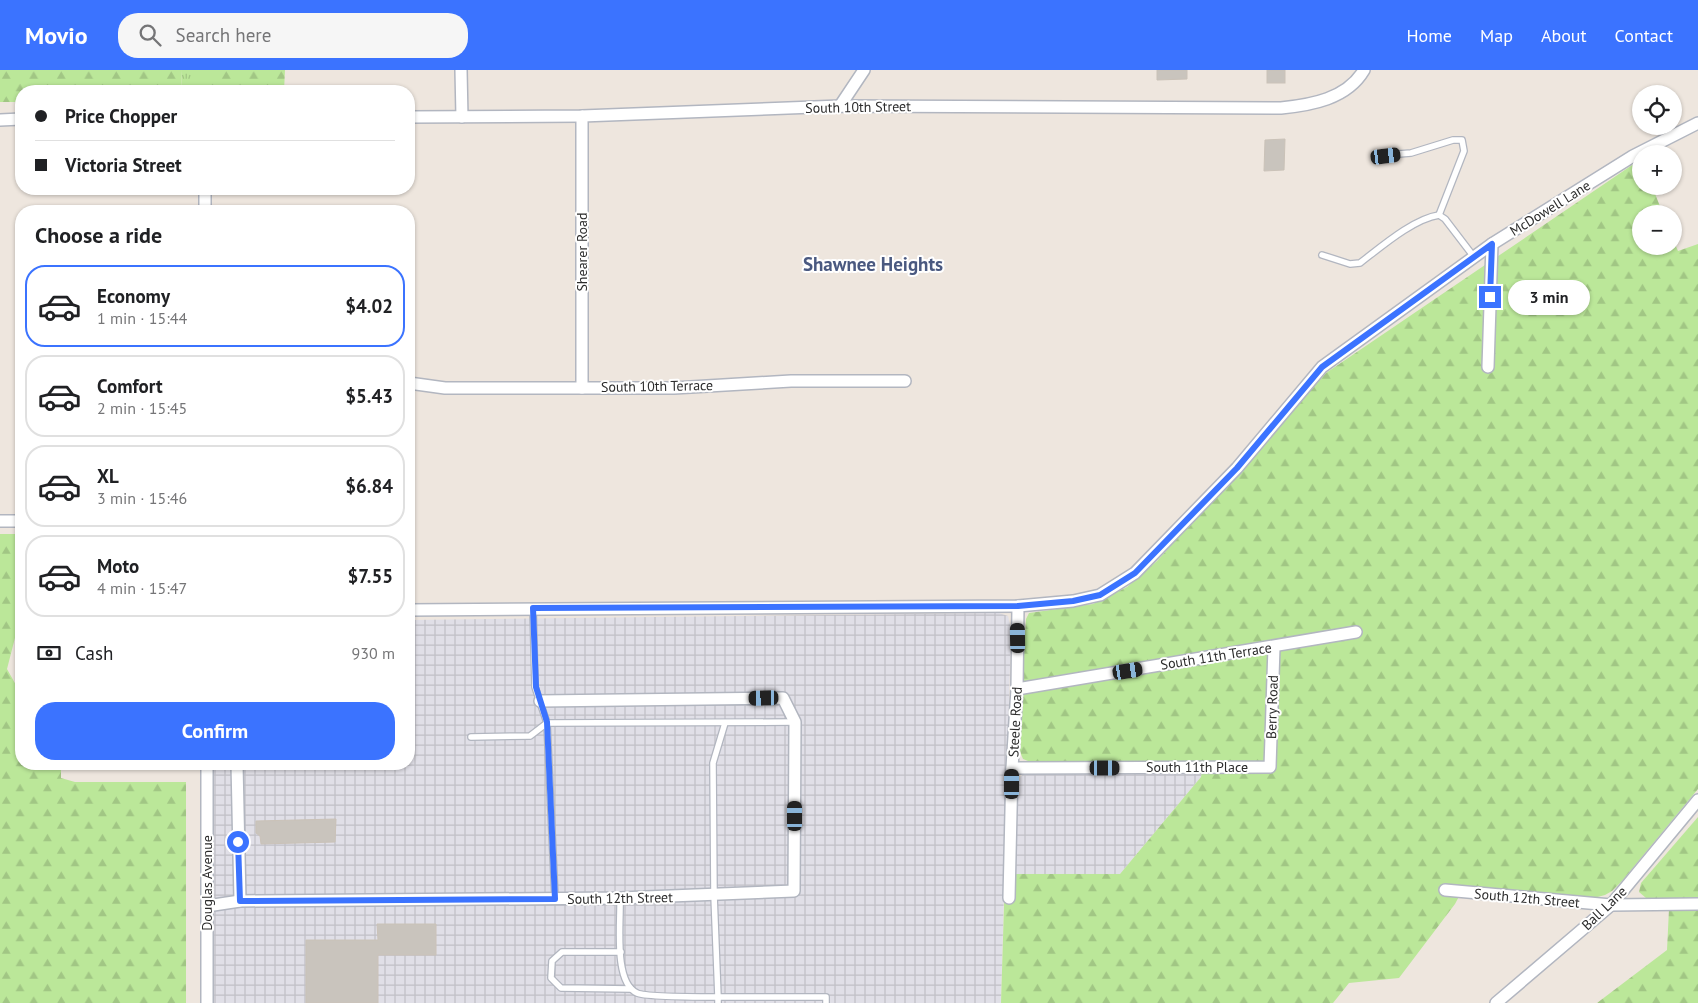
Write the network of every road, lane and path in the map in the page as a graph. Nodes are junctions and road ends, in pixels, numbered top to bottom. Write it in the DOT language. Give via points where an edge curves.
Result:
graph roads {
  1 [pos="461,70"];
  2 [pos="864,70"];
  3 [pos="1364,70"];
  4 [pos="840,106"];
  5 [pos="582,116"];
  6 [pos="415,117"];
  7 [pos="462,117"];
  8 [pos="15,119"];
  9 [pos="0,120"];
  10 [pos="1698,123"];
  11 [pos="1386,156"];
  12 [pos="1439,215"];
  13 [pos="1492,244"];
  14 [pos="1322,255"];
  15 [pos="1474,257"];
  16 [pos="1488,368"];
  17 [pos="905,381"];
  18 [pos="415,385"];
  19 [pos="582,388"];
  20 [pos="0,520"];
  21 [pos="15,521"];
  22 [pos="1018,606"];
  23 [pos="533,608"];
  24 [pos="415,610"];
  25 [pos="1356,632"];
  26 [pos="1274,647"];
  27 [pos="1017,689"];
  28 [pos="540,702"];
  29 [pos="547,722"];
  30 [pos="795,722"];
  31 [pos="725,723"];
  32 [pos="471,737"];
  33 [pos="1270,767"];
  34 [pos="1012,768"];
  35 [pos="207,770"];
  36 [pos="237,770"];
  37 [pos="1698,800"];
  38 [pos="1445,890"];
  39 [pos="714,895"];
  40 [pos="620,898"];
  41 [pos="1009,898"];
  42 [pos="555,899"];
  43 [pos="240,901"];
  44 [pos="1698,904"];
  45 [pos="1611,905"];
  46 [pos="207,906"];
  47 [pos="621,952"];
  48 [pos="632,989"];
  49 [pos="718,1000"];
  50 [pos="207,1003"];
  51 [pos="826,1003"];
  52 [pos="1496,1003"];
  1 -- 7 [label="street"];
  2 -- 4 [label="street"];
  3 -- 4 [label="street, South 10th Street" via="1360,77 1331,98 1281,108"];
  4 -- 5 [label="street, South 10th Street"];
  5 -- 7 [label="street, South 10th Street"];
  5 -- 19 [label="street, Shearer Road"];
  6 -- 7 [label="street, South 10th Street"];
  8 -- 9 [label="street"];
  10 -- 13 [label="street, McDowell Lane" via="1633,156"];
  11 -- 12 [label="lane" via="1462,140 1464,151"];
  12 -- 14 [label="lane" via="1429,216 1415,224 1360,263 1350,264"];
  12 -- 15 [label="lane"];
  13 -- 15 [label="street, McDowell Lane"];
  13 -- 16 [label="street"];
  15 -- 22 [label="street, McDowell Lane" via="1322,367 1237,468 1135,573 1100,595"];
  17 -- 19 [label="street, South 10th Terrace"];
  18 -- 19 [label="street, South 10th Terrace" via="446,388"];
  20 -- 21 [label="street"];
  22 -- 23 [label="street, McDowell Lane"];
  22 -- 27 [label="street, Steele Road"];
  23 -- 24 [label="street, McDowell Lane"];
  23 -- 28 [label="lane" via="533,666"];
  25 -- 26 [label="street, South 11th Terrace"];
  26 -- 27 [label="street, South 11th Terrace"];
  26 -- 33 [label="street, Berry Road"];
  27 -- 34 [label="street, Steele Road"];
  28 -- 29 [label="lane"];
  28 -- 30 [label="street" via="783,698"];
  29 -- 31 [label="lane"];
  29 -- 32 [label="lane" via="530,736"];
  29 -- 42 [label="lane"];
  30 -- 31 [label="lane"];
  30 -- 39 [label="street, South 12th Street" via="794,891"];
  31 -- 39 [label="lane" via="713,763"];
  33 -- 34 [label="street, South 11th Place"];
  34 -- 41 [label="street, Steele Road"];
  35 -- 46 [label="street, Douglas Avenue"];
  36 -- 43 [label="street"];
  37 -- 45 [label="street, Ball Lane"];
  38 -- 45 [label="street, South 12th Street"];
  39 -- 40 [label="street, South 12th Street"];
  39 -- 49 [label="lane"];
  40 -- 42 [label="street, South 12th Street"];
  40 -- 47 [label="lane"];
  42 -- 43 [label="street, South 12th Street"];
  43 -- 46 [label="street, South 12th Street"];
  44 -- 45 [label="street, South 12th Street"];
  45 -- 52 [label="street, Ball Lane"];
  46 -- 50 [label="street, Douglas Avenue"];
  47 -- 48 [label="lane" via="621,971 626,984"];
  47 -- 48 [label="lane" via="562,952 552,961 551,978 561,988"];
  48 -- 49 [label="lane" via="637,994"];
  49 -- 51 [label="lane" via="826,998"];
}
